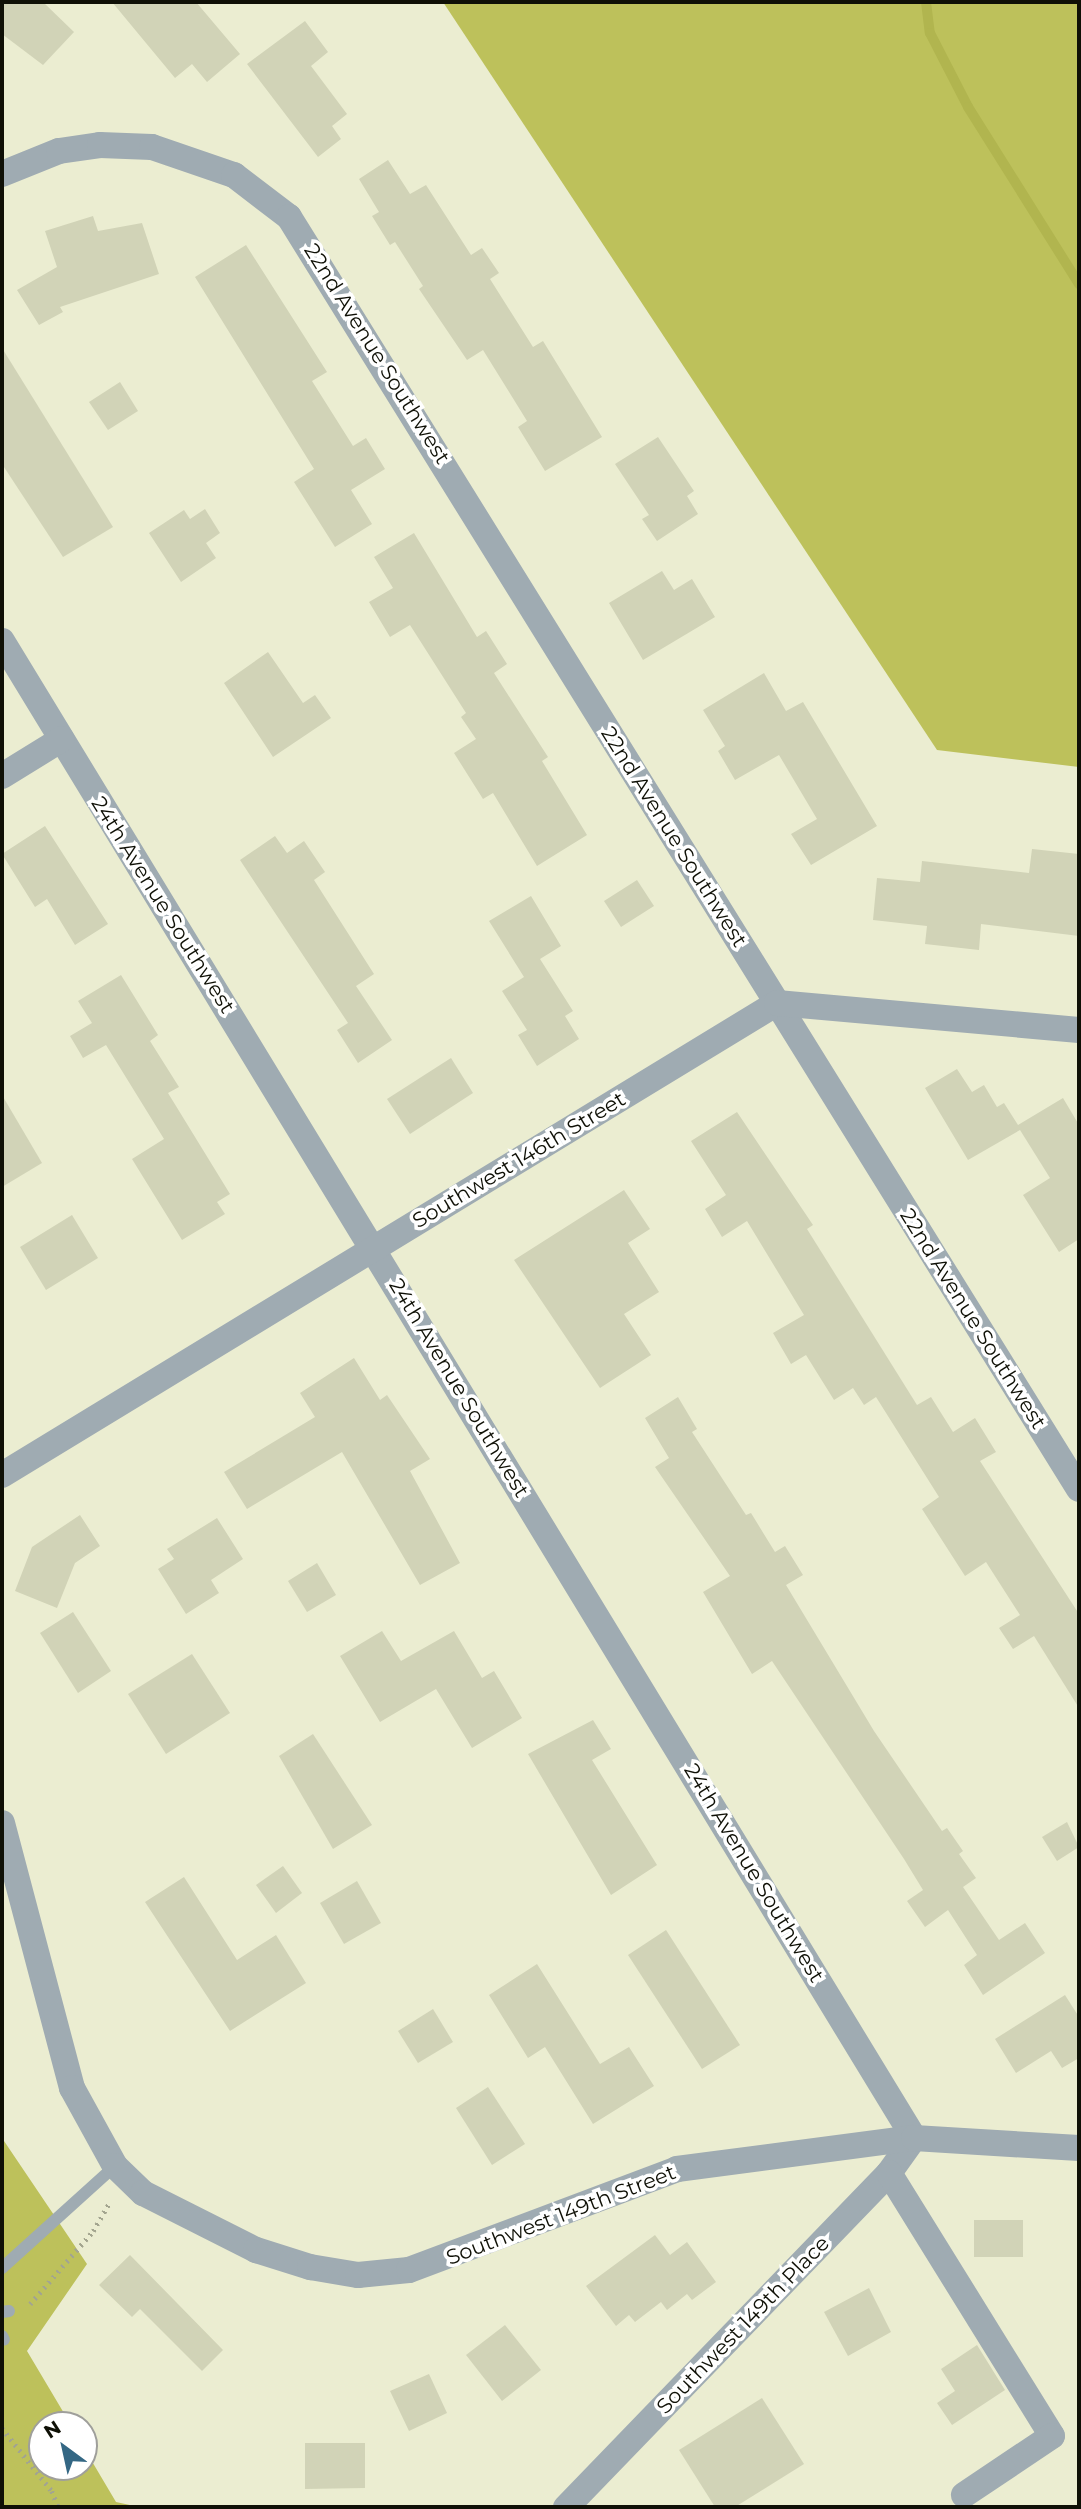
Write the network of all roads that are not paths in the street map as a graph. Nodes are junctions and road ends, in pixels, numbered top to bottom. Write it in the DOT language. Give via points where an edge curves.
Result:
graph roads {
  1 [pos="2,174"];
  2 [pos="2,641"];
  3 [pos="62,739"];
  4 [pos="2,776"];
  5 [pos="777,1003"];
  6 [pos="1079,1030"];
  7 [pos="374,1248"];
  8 [pos="2,1475"];
  9 [pos="1079,1489"];
  10 [pos="2,1823"];
  11 [pos="914,2138"];
  12 [pos="1079,2148"];
  13 [pos="115,2166"];
  14 [pos="889,2173"];
  15 [pos="2,2268"];
  16 [pos="964,2495"];
  17 [pos="566,2507"];
  1 -- 5 [label="street, 22nd Avenue Southwest" via="59,151 100,145 152,147 199,159 261,192 303,235"];
  2 -- 3 [label="street, 24th Avenue Southwest"];
  3 -- 4 [label="street"];
  3 -- 7 [label="street, 24th Avenue Southwest"];
  5 -- 6 [label="street"];
  5 -- 7 [label="street, Southwest 146th Street"];
  5 -- 9 [label="street, 22nd Avenue Southwest"];
  7 -- 8 [label="street, Southwest 146th Street"];
  7 -- 11 [label="street, 24th Avenue Southwest"];
  10 -- 13 [label="street, Southwest 149th Street" via="72,2088"];
  11 -- 12 [label="street, Southwest 149th Street"];
  11 -- 13 [label="street, Southwest 149th Street" via="677,2169 452,2258 409,2270 358,2275 256,2250 144,2193"];
  11 -- 14 [label="street, Southwest 149th Place"];
  13 -- 15 [label="lane"];
  14 -- 16 [label="street" via="1052,2436"];
  14 -- 17 [label="street, Southwest 149th Place"];
}
